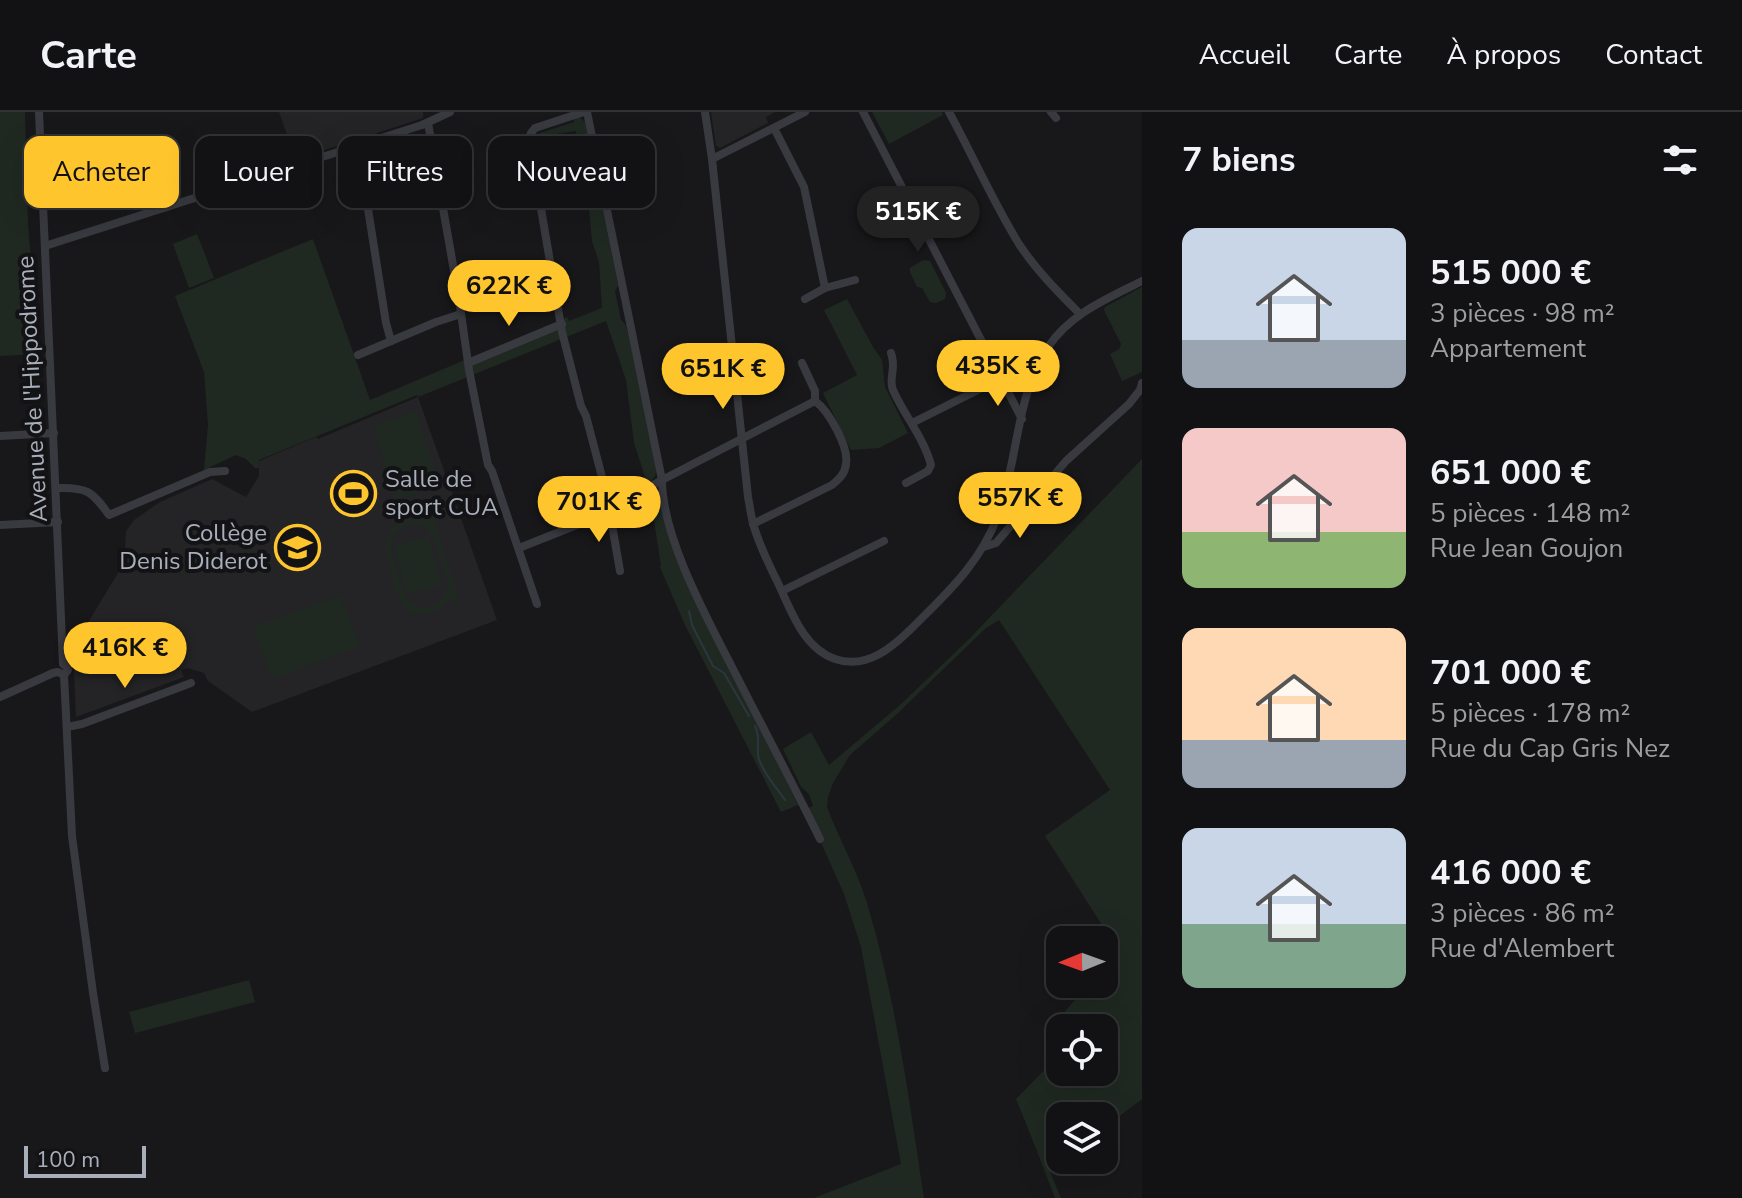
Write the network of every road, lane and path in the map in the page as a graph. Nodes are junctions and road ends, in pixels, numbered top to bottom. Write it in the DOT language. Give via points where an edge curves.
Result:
graph roads {
  1 [pos="39,112"];
  2 [pos="450,112"];
  3 [pos="585,112"];
  4 [pos="705,112"];
  5 [pos="805,112"];
  6 [pos="863,112"];
  7 [pos="949,112"];
  8 [pos="428,123"];
  9 [pos="774,128"];
  10 [pos="712,159"];
  11 [pos="368,208"];
  12 [pos="45,246"];
  13 [pos="855,280"];
  14 [pos="1142,281"];
  15 [pos="825,288"];
  16 [pos="805,299"];
  17 [pos="461,314"];
  18 [pos="1080,314"];
  19 [pos="562,324"];
  20 [pos="391,341"];
  21 [pos="891,353"];
  22 [pos="358,355"];
  23 [pos="468,363"];
  24 [pos="802,363"];
  25 [pos="1032,378"];
  26 [pos="1002,381"];
  27 [pos="1142,383"];
  28 [pos="817,402"];
  29 [pos="1022,419"];
  30 [pos="912,423"];
  31 [pos="54,433"];
  32 [pos="0,436"];
  33 [pos="743,439"];
  34 [pos="225,471"];
  35 [pos="662,480"];
  36 [pos="906,483"];
  37 [pos="57,488"];
  38 [pos="1005,493"];
  39 [pos="1032,500"];
  40 [pos="609,510"];
  41 [pos="58,522"];
  42 [pos="753,524"];
  43 [pos="0,525"];
  44 [pos="884,541"];
  45 [pos="984,547"];
  46 [pos="519,548"];
  47 [pos="620,571"];
  48 [pos="782,591"];
  49 [pos="537,604"];
  50 [pos="61,670"];
  51 [pos="191,683"];
  52 [pos="0,697"];
  53 [pos="67,727"];
  54 [pos="820,839"];
  55 [pos="105,1068"];
  1 -- 12 [label="street, Avenue de l'Hippodrome"];
  2 -- 8 [label="street"];
  3 -- 19 [label="street" via="535,128 529,138"];
  3 -- 35 [label="street"];
  4 -- 10 [label="street"];
  5 -- 9 [label="street"];
  6 -- 26 [label="street"];
  7 -- 18 [label="street" via="1021,246"];
  8 -- 12 [label="street"];
  8 -- 17 [label="street"];
  9 -- 10 [label="street"];
  9 -- 15 [label="street" via="804,187"];
  10 -- 33 [label="street"];
  11 -- 20 [label="street"];
  12 -- 31 [label="street, Avenue de l'Hippodrome"];
  13 -- 15 [label="street"];
  14 -- 18 [label="street"];
  15 -- 16 [label="street"];
  17 -- 20 [label="street"];
  17 -- 23 [label="street"];
  18 -- 25 [label="street" via="1050,345"];
  19 -- 23 [label="street"];
  19 -- 40 [label="street"];
  20 -- 22 [label="street"];
  21 -- 30 [label="street" via="892,389"];
  23 -- 46 [label="street" via="488,465"];
  24 -- 28 [label="street"];
  25 -- 26 [label="street"];
  25 -- 29 [label="street"];
  26 -- 29 [label="street"];
  26 -- 30 [label="street"];
  27 -- 39 [label="street" via="1129,404 1072,454"];
  28 -- 33 [label="street"];
  28 -- 42 [label="street" via="845,451 846,467 832,485"];
  29 -- 38 [label="street"];
  30 -- 36 [label="street" via="931,465"];
  31 -- 32 [label="street"];
  31 -- 37 [label="street, Avenue de l'Hippodrome"];
  33 -- 35 [label="street"];
  33 -- 42 [label="street"];
  34 -- 37 [label="street" via="210,472 109,515 88,491"];
  35 -- 40 [label="street"];
  35 -- 54 [label="street" via="675,542 692,586"];
  37 -- 41 [label="street, Avenue de l'Hippodrome"];
  38 -- 39 [label="street"];
  38 -- 45 [label="street"];
  39 -- 45 [label="street" via="996,543"];
  40 -- 46 [label="street"];
  40 -- 47 [label="street"];
  41 -- 43 [label="street"];
  41 -- 50 [label="street, Avenue de l'Hippodrome"];
  42 -- 48 [label="street"];
  44 -- 48 [label="street"];
  45 -- 48 [label="street" via="926,614 890,647 866,660 846,662 823,653"];
  46 -- 49 [label="street"];
  50 -- 52 [label="street"];
  50 -- 53 [label="street, Avenue de l'Hippodrome"];
  51 -- 53 [label="street"];
  53 -- 55 [label="street, Avenue de l'Hippodrome" via="72,836"];
}
